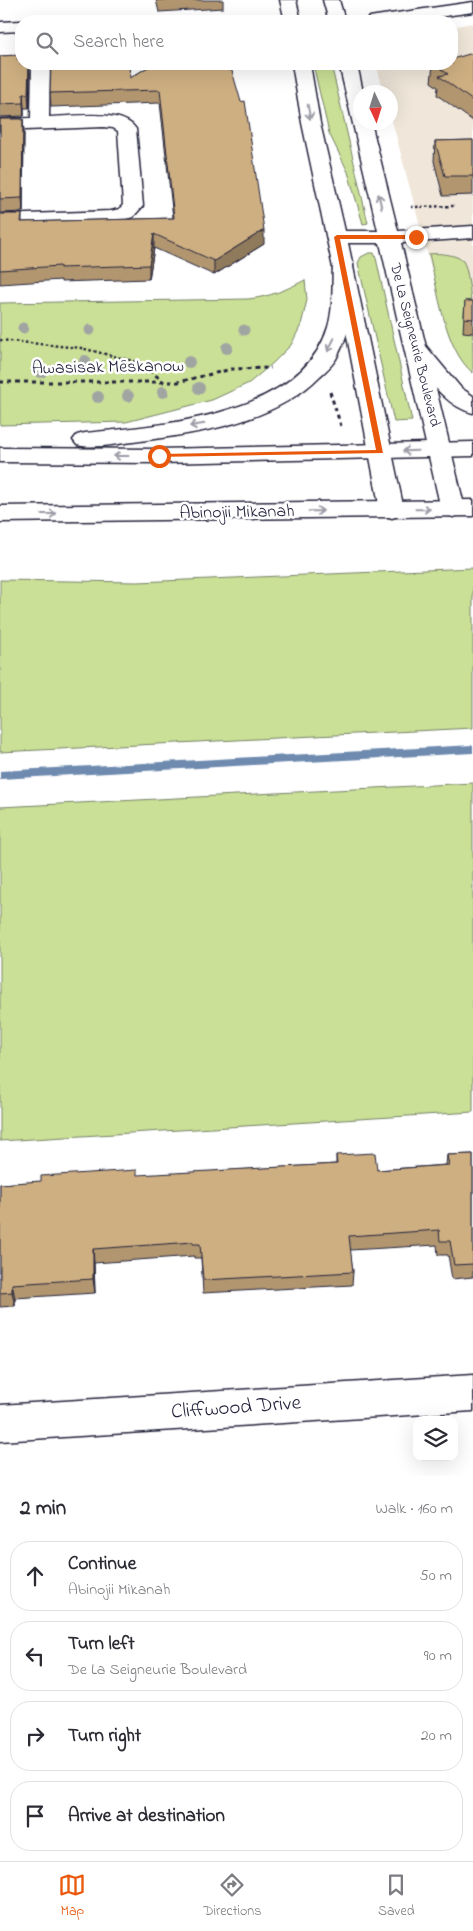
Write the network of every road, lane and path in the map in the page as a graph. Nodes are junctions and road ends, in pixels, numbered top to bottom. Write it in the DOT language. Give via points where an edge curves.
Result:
graph roads {
  1 [pos="288,0"];
  2 [pos="331,0"];
  3 [pos="473,7"];
  4 [pos="426,8"];
  5 [pos="292,15"];
  6 [pos="335,15"];
  7 [pos="399,15"];
  8 [pos="15,26"];
  9 [pos="0,27"];
  10 [pos="15,43"];
  11 [pos="0,44"];
  12 [pos="41,70"];
  13 [pos="302,70"];
  14 [pos="349,70"];
  15 [pos="353,87"];
  16 [pos="40,123"];
  17 [pos="0,125"];
  18 [pos="364,130"];
  19 [pos="454,206"];
  20 [pos="408,207"];
  21 [pos="0,221"];
  22 [pos="473,232"];
  23 [pos="337,237"];
  24 [pos="388,237"];
  25 [pos="343,263"];
  26 [pos="0,340"];
  27 [pos="417,350"];
  28 [pos="275,368"];
  29 [pos="0,382"];
  30 [pos="164,382"];
  31 [pos="473,406"];
  32 [pos="0,449"];
  33 [pos="473,449"];
  34 [pos="440,450"];
  35 [pos="380,452"];
  36 [pos="0,455"];
  37 [pos="463,508"];
  38 [pos="392,510"];
  39 [pos="0,514"];
  40 [pos="473,1393"];
  41 [pos="0,1423"];
  1 -- 5 [label="street"];
  2 -- 6 [label="street"];
  3 -- 4 [label="street"];
  4 -- 7 [label="street"];
  8 -- 9 [label="street"];
  10 -- 11 [label="street"];
  12 -- 16 [label="street"];
  13 -- 23 [label="street, one-way"];
  14 -- 15 [label="street"];
  16 -- 17 [label="street"];
  16 -- 21 [label="street" via="103,121 118,123 127,129 133,206 126,213 112,217"];
  24 -- 18 [label="street, De La Seigneurie Boulevard, one-way"];
  19 -- 20 [label="path"];
  22 -- 24 [label="street"];
  23 -- 24 [label="street"];
  23 -- 25 [label="street"];
  24 -- 27 [label="street, De La Seigneurie Boulevard"];
  25 -- 32 [label="street, one-way" via="339,327 331,348 306,378 270,402 208,423 121,437"];
  25 -- 35 [label="street"];
  26 -- 30 [label="path" via="81,348 141,363"];
  27 -- 31 [label="street" via="453,394"];
  27 -- 34 [label="street, De La Seigneurie Boulevard"];
  28 -- 30 [label="path, Awasisak Mēskanow" via="232,369 178,382"];
  29 -- 30 [label="path, Awasisak Mēskanow"];
  33 -- 34 [label="street"];
  34 -- 35 [label="street, one-way"];
  34 -- 37 [label="street, De La Seigneurie Boulevard"];
  35 -- 36 [label="street, one-way"];
  35 -- 38 [label="street"];
  38 -- 37 [label="street, Abinojii Mikanah, one-way"];
  39 -- 38 [label="street, Abinojii Mikanah, one-way"];
  40 -- 41 [label="street, Cliffwood Drive"];
}
